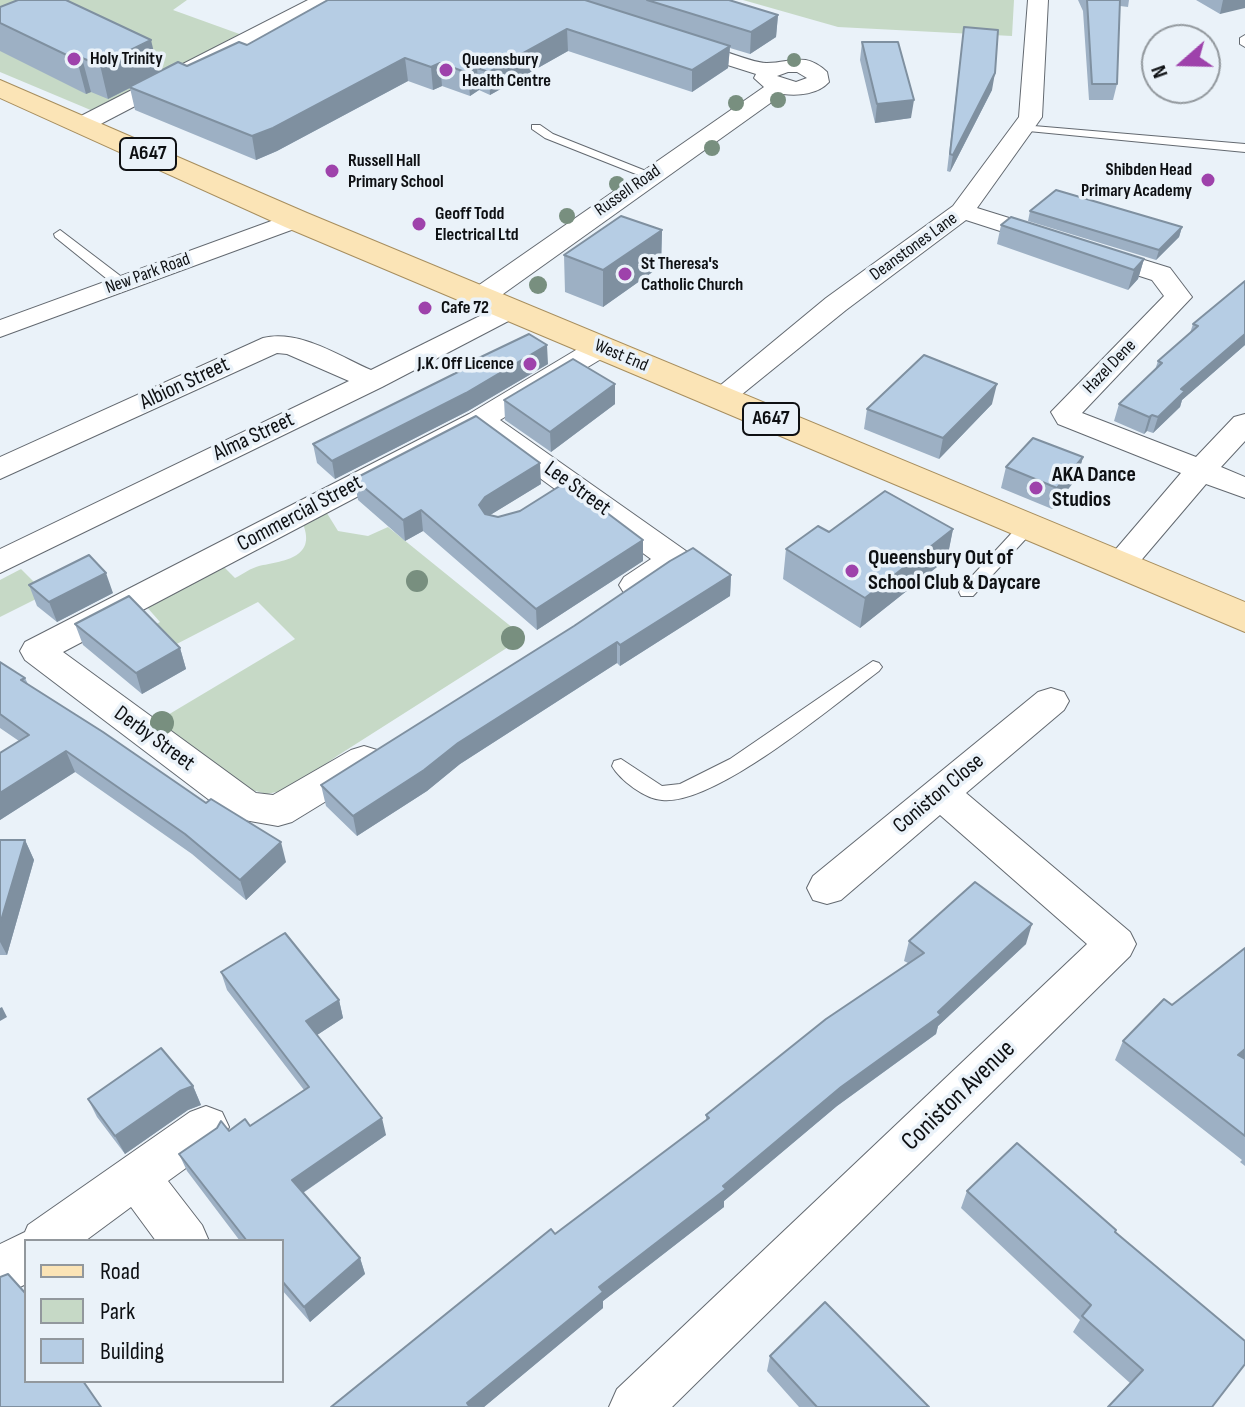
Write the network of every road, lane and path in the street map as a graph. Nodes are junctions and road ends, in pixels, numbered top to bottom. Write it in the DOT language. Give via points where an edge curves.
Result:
graph roads {
  1 [pos="324,0"];
  2 [pos="1038,0"];
  3 [pos="668,39"];
  4 [pos="0,88"];
  5 [pos="83,124"];
  6 [pos="536,127"];
  7 [pos="1022,128"];
  8 [pos="1245,148"];
  9 [pos="650,175"];
  10 [pos="962,211"];
  11 [pos="296,220"];
  12 [pos="60,234"];
  13 [pos="122,284"];
  14 [pos="493,304"];
  15 [pos="0,329"];
  16 [pos="601,347"];
  17 [pos="372,381"];
  18 [pos="720,398"];
  19 [pos="480,420"];
  20 [pos="1245,423"];
  21 [pos="0,469"];
  22 [pos="1201,470"];
  23 [pos="1245,488"];
  24 [pos="1027,527"];
  25 [pos="0,562"];
  26 [pos="1120,563"];
  27 [pos="967,592"];
  28 [pos="611,601"];
  29 [pos="1245,618"];
  30 [pos="37,651"];
  31 [pos="873,667"];
  32 [pos="1051,701"];
  33 [pos="393,742"];
  34 [pos="621,766"];
  35 [pos="940,793"];
  36 [pos="827,888"];
  37 [pos="206,1127"];
  38 [pos="136,1176"];
  39 [pos="48,1239"];
  40 [pos="183,1239"];
  41 [pos="24,1256"];
  42 [pos="0,1273"];
  43 [pos="655,1401"];
  1 -- 5 [label="street"];
  2 -- 7 [label="street, Deanstones Lane" via="1030,117"];
  3 -- 9 [label="street, Russell Road" via="774,79"];
  4 -- 5 [label="main road, West End / A647"];
  5 -- 11 [label="main road, West End / A647"];
  6 -- 9 [label="lane"];
  7 -- 8 [label="lane"];
  7 -- 10 [label="street, Deanstones Lane"];
  9 -- 14 [label="street, Russell Road"];
  10 -- 18 [label="street, Deanstones Lane"];
  10 -- 22 [label="street, Hazel Dene" via="1161,274 1178,297 1066,412 1068,418"];
  11 -- 13 [label="street, New Park Road"];
  11 -- 14 [label="main road, West End / A647"];
  12 -- 13 [label="lane"];
  13 -- 15 [label="street, New Park Road"];
  14 -- 16 [label="main road, West End / A647"];
  14 -- 17 [label="street, Alma Street"];
  16 -- 18 [label="main road, West End / A647"];
  16 -- 19 [label="street, Commercial Street"];
  17 -- 21 [label="street, Albion Street" via="293,346 273,344"];
  17 -- 25 [label="street, Alma Street"];
  18 -- 24 [label="main road, West End / A647"];
  19 -- 28 [label="street, Lee Street" via="559,490 674,559"];
  19 -- 30 [label="street, Commercial Street"];
  20 -- 22 [label="street"];
  22 -- 23 [label="street"];
  22 -- 26 [label="street"];
  24 -- 26 [label="main road, West End / A647"];
  24 -- 27 [label="lane"];
  26 -- 29 [label="main road, West End / A647"];
  30 -- 33 [label="street, Derby Street" via="247,807 278,811"];
  31 -- 34 [label="lane" via="740,763 676,794 660,793"];
  32 -- 35 [label="street, Coniston Close"];
  35 -- 36 [label="street, Coniston Close"];
  35 -- 43 [label="street, Coniston Avenue" via="1115,944"];
  37 -- 38 [label="street"];
  38 -- 39 [label="street"];
  38 -- 40 [label="street"];
  41 -- 42 [label="street"];
}
